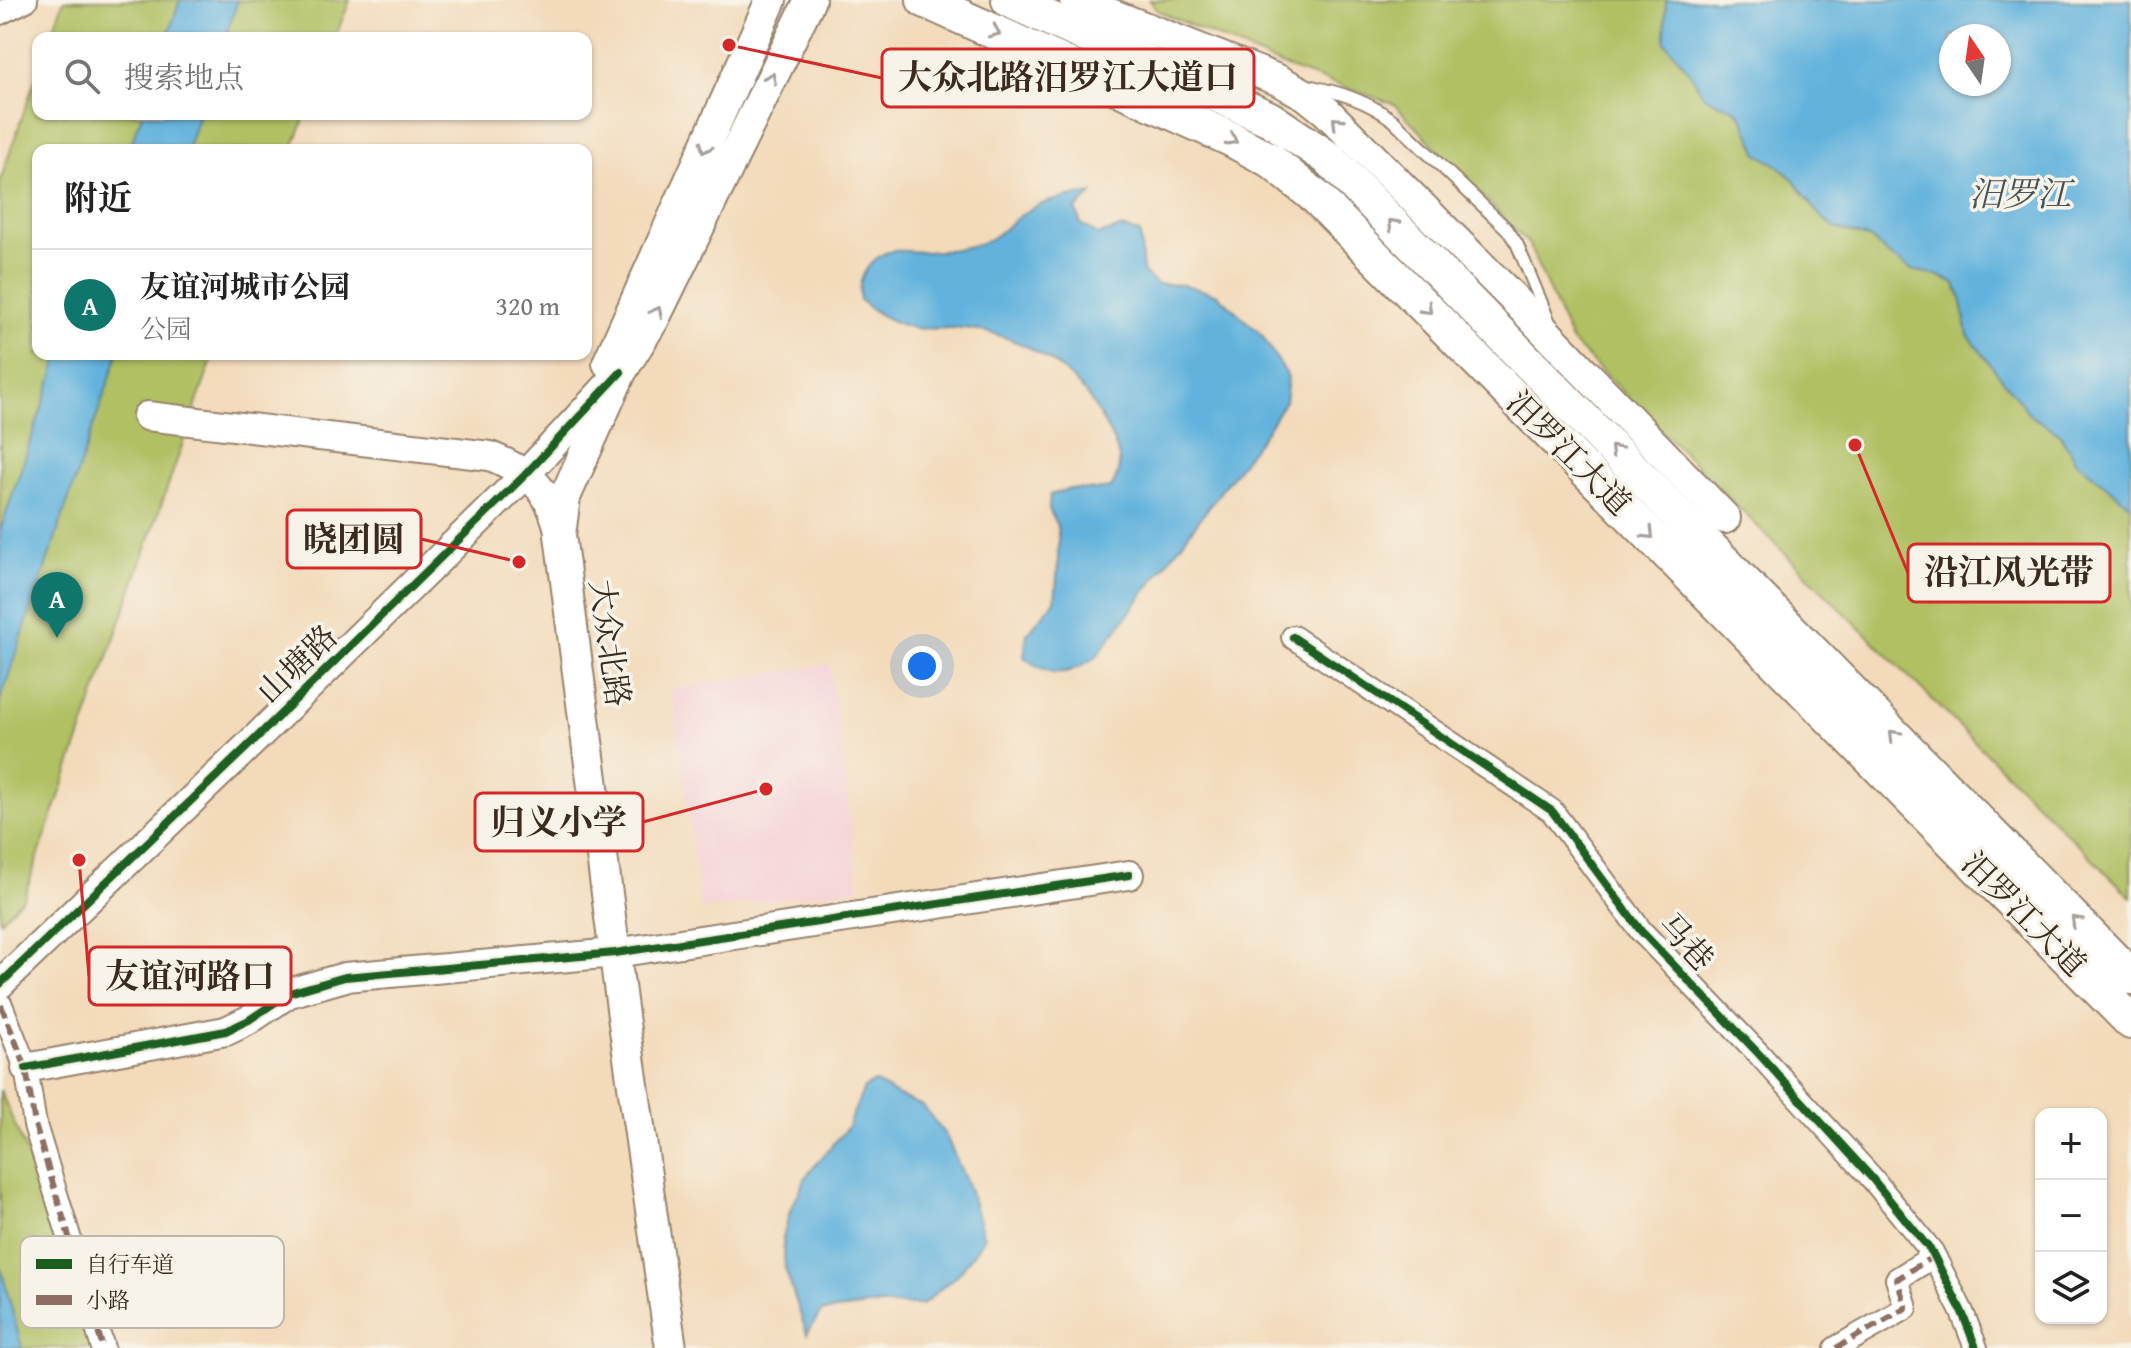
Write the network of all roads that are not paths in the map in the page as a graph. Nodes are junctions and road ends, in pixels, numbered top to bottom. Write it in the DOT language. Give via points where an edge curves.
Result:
graph roads {
  1 [pos="26,0"];
  2 [pos="771,0"];
  3 [pos="810,0"];
  4 [pos="924,0"];
  5 [pos="1011,0"];
  6 [pos="1075,0"];
  7 [pos="0,13"];
  8 [pos="1278,80"];
  9 [pos="1560,348"];
  10 [pos="596,408"];
  11 [pos="147,416"];
  12 [pos="534,483"];
  13 [pos="1725,518"];
  14 [pos="560,535"];
  15 [pos="1293,637"];
  16 [pos="1129,875"];
  17 [pos="606,954"];
  18 [pos="2131,977"];
  19 [pos="0,984"];
  20 [pos="0,1006"];
  21 [pos="2131,1022"];
  22 [pos="26,1068"];
  23 [pos="69,1236"];
  24 [pos="1934,1256"];
  25 [pos="97,1328"];
  26 [pos="103,1348"];
  27 [pos="655,1348"];
  28 [pos="671,1348"];
  29 [pos="1836,1348"];
  30 [pos="1976,1348"];
  1 -- 7 [label="street"];
  2 -- 10 [label="main road, 大众北路, one-way"];
  10 -- 3 [label="main road, 大众北路, one-way" via="654,319"];
  4 -- 21 [label="main road, 汨罗江大道, one-way" via="1231,139 1270,160 1317,198"];
  18 -- 5 [label="main road, 汨罗江大道, one-way" via="1328,158 1270,119"];
  6 -- 8 [label="main road"];
  9 -- 8 [label="main road, one-way" via="1326,111"];
  8 -- 9 [label="lane" via="1357,99 1404,131 1507,229"];
  9 -- 13 [label="main road"];
  10 -- 12 [label="street, 山塘路"];
  10 -- 12 [label="main road, 大众北路"];
  10 -- 14 [label="main road, 大众北路" via="565,497"];
  11 -- 12 [label="street" via="490,456"];
  12 -- 14 [label="street" via="552,506"];
  12 -- 17 [label="main road, 大众北路"];
  12 -- 19 [label="street, 山塘路"];
  12 -- 20 [label="street, 山塘路"];
  14 -- 17 [label="main road, 大众北路"];
  15 -- 24 [label="street, 马巷" via="1552,811 1641,931 1871,1177"];
  16 -- 17 [label="street"];
  17 -- 22 [label="street" via="345,977 289,993 226,1031"];
  17 -- 27 [label="main road, 大众北路"];
  17 -- 28 [label="main road, 大众北路"];
  20 -- 22 [label="street"];
  22 -- 23 [label="street" via="35,1125"];
  24 -- 29 [label="street" via="1897,1279 1906,1308"];
  24 -- 30 [label="street, 马巷"];
  25 -- 26 [label="street"];
}
